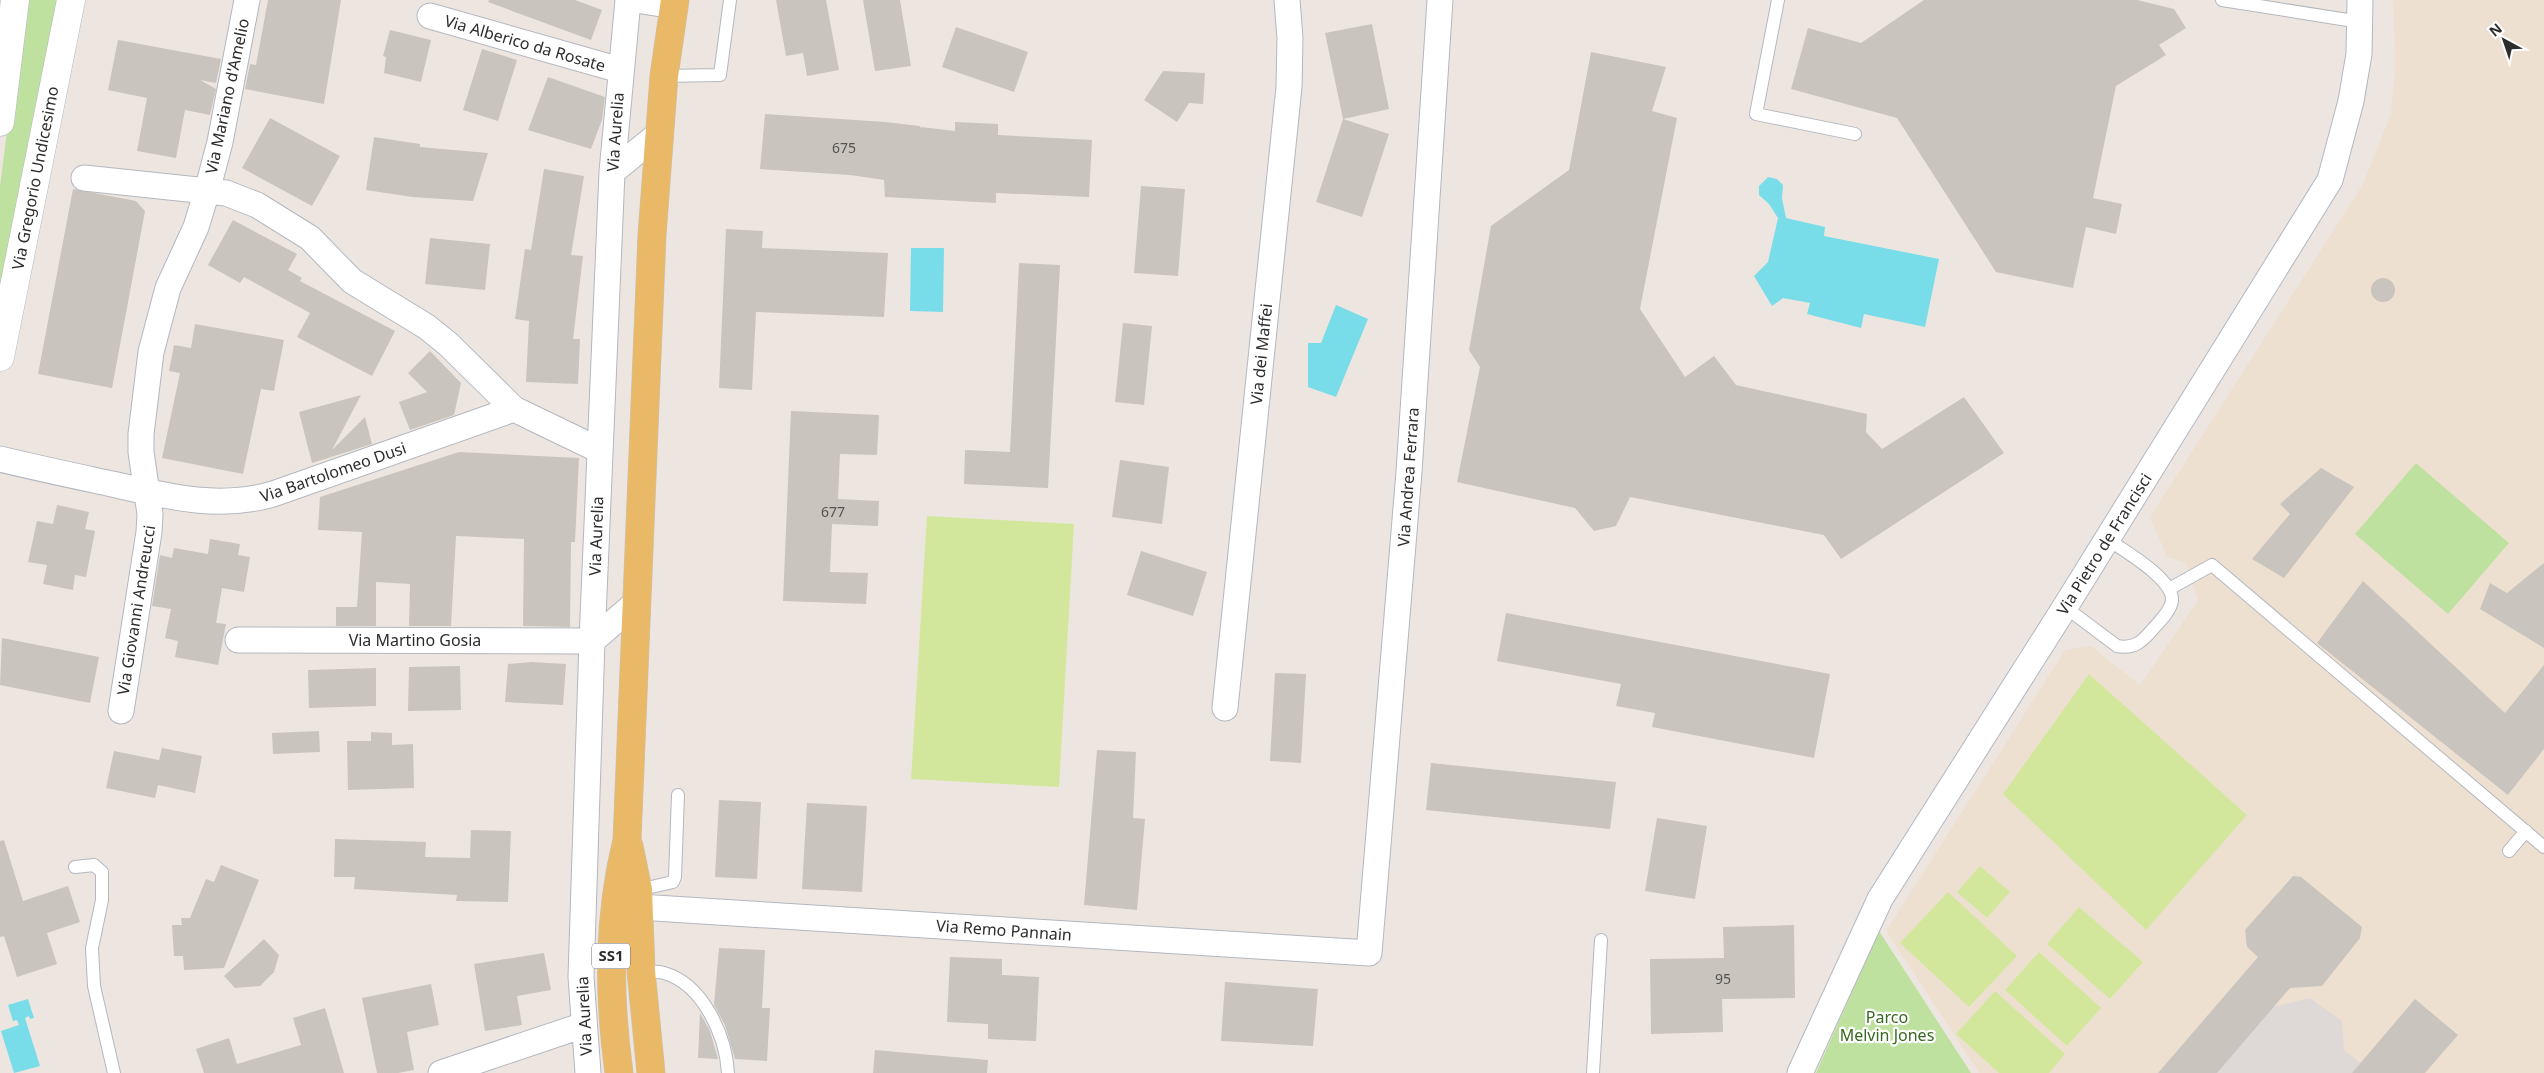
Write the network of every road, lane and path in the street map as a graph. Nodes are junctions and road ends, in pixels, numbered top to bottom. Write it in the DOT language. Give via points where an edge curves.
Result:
graph roads {
  1 [pos="15,0"];
  2 [pos="71,0"];
  3 [pos="247,0"];
  4 [pos="628,0"];
  5 [pos="636,0"];
  6 [pos="730,0"];
  7 [pos="1287,0"];
  8 [pos="1440,0"];
  9 [pos="1778,0"];
  10 [pos="2222,0"];
  11 [pos="674,3"];
  12 [pos="2360,11"];
  13 [pos="430,16"];
  14 [pos="620,70"];
  15 [pos="664,76"];
  16 [pos="0,122"];
  17 [pos="660,133"];
  18 [pos="1855,134"];
  19 [pos="612,172"];
  20 [pos="84,178"];
  21 [pos="207,191"];
  22 [pos="0,357"];
  23 [pos="514,409"];
  24 [pos="599,450"];
  25 [pos="0,459"];
  26 [pos="148,493"];
  27 [pos="2107,539"];
  28 [pos="2169,589"];
  29 [pos="637,602"];
  30 [pos="2065,607"];
  31 [pos="238,640"];
  32 [pos="592,641"];
  33 [pos="1225,708"];
  34 [pos="121,711"];
  35 [pos="678,795"];
  36 [pos="2526,831"];
  37 [pos="628,840"];
  38 [pos="2544,847"];
  39 [pos="2509,851"];
  40 [pos="75,867"];
  41 [pos="639,898"];
  42 [pos="1601,940"];
  43 [pos="1369,953"];
  44 [pos="641,971"];
  45 [pos="584,1025"];
  46 [pos="114,1073"];
  47 [pos="441,1073"];
  48 [pos="588,1073"];
  49 [pos="619,1073"];
  50 [pos="650,1073"];
  51 [pos="728,1073"];
  52 [pos="1593,1073"];
  53 [pos="1800,1073"];
  1 -- 16 [label="street"];
  2 -- 22 [label="street, Via Gregorio Undicesimo"];
  3 -- 21 [label="street, Via Mariano d'Amelio" via="220,142"];
  4 -- 14 [label="street, Via Aurelia"];
  5 -- 11 [label="street, Via Aurelia"];
  6 -- 15 [label="lane" via="720,74"];
  7 -- 33 [label="street, Via dei Maffei" via="1289,86"];
  8 -- 43 [label="street, Via Andrea Ferrara" via="1409,472"];
  9 -- 18 [label="lane" via="1756,114"];
  10 -- 12 [label="lane"];
  11 -- 15 [label="main road, Via Aurelia"];
  12 -- 27 [label="street, Via Pietro de Francisci" via="2358,63 2330,180"];
  13 -- 14 [label="street, Via Alberico da Rosate"];
  14 -- 19 [label="street, Via Aurelia"];
  15 -- 17 [label="main road, Via Aurelia"];
  17 -- 19 [label="street"];
  17 -- 29 [label="main road, Via Aurelia" via="652,235"];
  19 -- 24 [label="street, Via Aurelia"];
  20 -- 21 [label="street"];
  21 -- 23 [label="street" via="248,200 310,238 352,280 448,344"];
  21 -- 26 [label="street, Via Giovanni Andreucci" via="196,227 168,288 151,352 141,434"];
  23 -- 24 [label="street"];
  23 -- 26 [label="street, Via Bartolomeo Dusi" via="257,499 215,502"];
  24 -- 32 [label="street, Via Aurelia"];
  25 -- 26 [label="street, Via Bartolomeo Dusi"];
  26 -- 34 [label="street, Via Giovanni Andreucci" via="149,532"];
  27 -- 28 [label="lane" via="2145,564"];
  27 -- 30 [label="street, Via Pietro de Francisci"];
  28 -- 30 [label="lane" via="2172,604 2166,614 2143,641 2126,648 2117,646"];
  28 -- 36 [label="lane" via="2212,565"];
  29 -- 32 [label="street"];
  29 -- 37 [label="main road, Via Aurelia"];
  30 -- 53 [label="street, Via Pietro de Francisci" via="1880,899"];
  31 -- 32 [label="street, Via Martino Gosia"];
  32 -- 45 [label="street, Via Aurelia" via="581,977"];
  35 -- 41 [label="lane" via="675,877 673,882"];
  36 -- 38 [label="lane"];
  36 -- 39 [label="lane"];
  37 -- 41 [label="main road, Via Aurelia / SS1"];
  37 -- 49 [label="main road, Via Aurelia / SS1" via="615,897 611,949 612,1008"];
  40 -- 46 [label="lane" via="94,865 102,872 102,900 92,948 94,986"];
  41 -- 43 [label="street, Via Remo Pannain"];
  41 -- 44 [label="main road, Via Aurelia / SS1"];
  42 -- 52 [label="lane"];
  44 -- 50 [label="main road, Via Aurelia / SS1"];
  44 -- 51 [label="lane" via="671,976 699,998 717,1027"];
  45 -- 47 [label="street"];
  45 -- 48 [label="street, Via Aurelia"];
}
